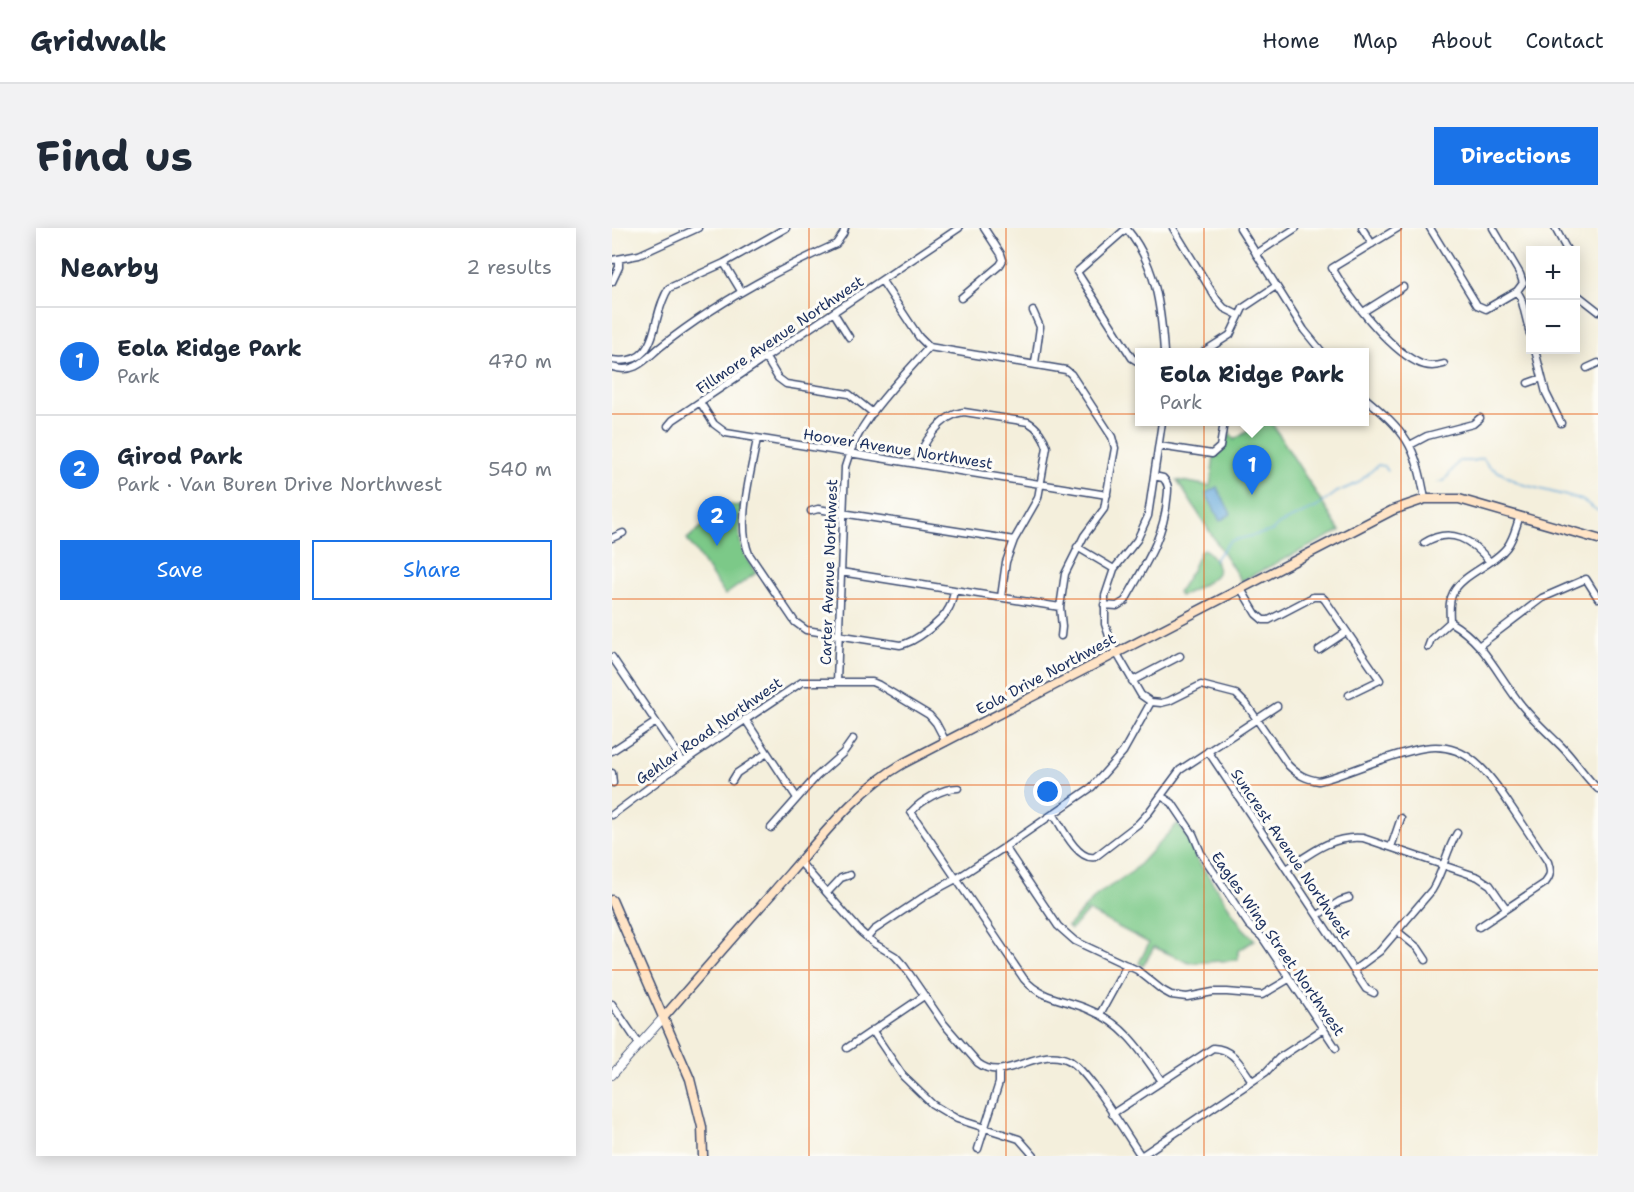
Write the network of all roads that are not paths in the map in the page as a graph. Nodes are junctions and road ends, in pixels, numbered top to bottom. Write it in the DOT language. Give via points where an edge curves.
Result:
graph roads {
  1 [pos="698,228"];
  2 [pos="786,228"];
  3 [pos="844,228"];
  4 [pos="959,228"];
  5 [pos="984,228"];
  6 [pos="1126,228"];
  7 [pos="1173,228"];
  8 [pos="1240,228"];
  9 [pos="1296,228"];
  10 [pos="1362,228"];
  11 [pos="1398,228"];
  12 [pos="1430,228"];
  13 [pos="1493,228"];
  14 [pos="1556,228"];
  15 [pos="1372,244"];
  16 [pos="1565,246"];
  17 [pos="1256,254"];
  18 [pos="615,260"];
  19 [pos="724,263"];
  20 [pos="882,281"];
  21 [pos="612,282"];
  22 [pos="1276,286"];
  23 [pos="1403,287"];
  24 [pos="741,291"];
  25 [pos="1517,291"];
  26 [pos="1580,296"];
  27 [pos="962,298"];
  28 [pos="1596,307"];
  29 [pos="1033,312"];
  30 [pos="1363,312"];
  31 [pos="834,313"];
  32 [pos="1238,315"];
  33 [pos="1526,318"];
  34 [pos="849,337"];
  35 [pos="929,347"];
  36 [pos="1164,348"];
  37 [pos="1209,348"];
  38 [pos="1319,348"];
  39 [pos="1535,354"];
  40 [pos="766,358"];
  41 [pos="612,360"];
  42 [pos="1135,360"];
  43 [pos="1035,363"];
  44 [pos="1598,363"];
  45 [pos="1444,364"];
  46 [pos="612,367"];
  47 [pos="1587,368"];
  48 [pos="1542,378"];
  49 [pos="1528,383"];
  50 [pos="1369,400"];
  51 [pos="700,402"];
  52 [pos="873,412"];
  53 [pos="1480,418"];
  54 [pos="1561,423"];
  55 [pos="668,426"];
  56 [pos="1162,426"];
  57 [pos="1223,426"];
  58 [pos="757,439"];
  59 [pos="1410,445"];
  60 [pos="1159,446"];
  61 [pos="849,453"];
  62 [pos="917,464"];
  63 [pos="1154,476"];
  64 [pos="1041,484"];
  65 [pos="1107,495"];
  66 [pos="1425,499"];
  67 [pos="811,511"];
  68 [pos="842,513"];
  69 [pos="1520,516"];
  70 [pos="623,533"];
  71 [pos="612,538"];
  72 [pos="1598,539"];
  73 [pos="1014,540"];
  74 [pos="1424,543"];
  75 [pos="1077,547"];
  76 [pos="1490,562"];
  77 [pos="1114,569"];
  78 [pos="841,572"];
  79 [pos="1241,589"];
  80 [pos="954,590"];
  81 [pos="1001,597"];
  82 [pos="1598,598"];
  83 [pos="1104,605"];
  84 [pos="1060,607"];
  85 [pos="1450,622"];
  86 [pos="1346,632"];
  87 [pos="839,635"];
  88 [pos="1061,636"];
  89 [pos="1480,645"];
  90 [pos="1428,647"];
  91 [pos="1319,650"];
  92 [pos="1116,652"];
  93 [pos="1180,656"];
  94 [pos="612,657"];
  95 [pos="1132,681"];
  96 [pos="837,682"];
  97 [pos="1349,695"];
  98 [pos="1151,702"];
  99 [pos="1277,706"];
  100 [pos="745,719"];
  101 [pos="1257,719"];
  102 [pos="656,722"];
  103 [pos="853,740"];
  104 [pos="946,742"];
  105 [pos="1208,751"];
  106 [pos="612,752"];
  107 [pos="767,753"];
  108 [pos="683,762"];
  109 [pos="612,774"];
  110 [pos="732,781"];
  111 [pos="613,783"];
  112 [pos="958,788"];
  113 [pos="1598,789"];
  114 [pos="1161,795"];
  115 [pos="797,798"];
  116 [pos="612,815"];
  117 [pos="1054,815"];
  118 [pos="1401,818"];
  119 [pos="771,828"];
  120 [pos="1457,833"];
  121 [pos="1005,847"];
  122 [pos="1391,848"];
  123 [pos="800,862"];
  124 [pos="1443,865"];
  125 [pos="1287,869"];
  126 [pos="850,875"];
  127 [pos="956,879"];
  128 [pos="827,893"];
  129 [pos="1349,898"];
  130 [pos="612,900"];
  131 [pos="1506,908"];
  132 [pos="1318,915"];
  133 [pos="1479,927"];
  134 [pos="1397,931"];
  135 [pos="867,938"];
  136 [pos="1426,960"];
  137 [pos="1127,965"];
  138 [pos="1354,970"];
  139 [pos="1289,979"];
  140 [pos="1374,993"];
  141 [pos="924,996"];
  142 [pos="612,1004"];
  143 [pos="1100,1014"];
  144 [pos="664,1017"];
  145 [pos="1323,1029"];
  146 [pos="872,1030"];
  147 [pos="639,1044"];
  148 [pos="847,1048"];
  149 [pos="1336,1048"];
  150 [pos="999,1070"];
  151 [pos="612,1075"];
  152 [pos="1161,1080"];
  153 [pos="1252,1081"];
  154 [pos="1112,1113"];
  155 [pos="985,1129"];
  156 [pos="978,1149"];
  157 [pos="704,1156"];
  158 [pos="1034,1156"];
  159 [pos="1141,1156"];
  1 -- 18 [label="street" via="657,249"];
  2 -- 19 [label="street"];
  3 -- 24 [label="street" via="836,244"];
  4 -- 20 [label="street, Fillmore Avenue Northwest"];
  5 -- 27 [label="street" via="1003,260"];
  6 -- 36 [label="street" via="1152,271"];
  6 -- 42 [label="street" via="1077,272"];
  7 -- 32 [label="street" via="1217,300"];
  8 -- 17 [label="street"];
  9 -- 17 [label="street"];
  10 -- 15 [label="street"];
  11 -- 15 [label="street"];
  12 -- 25 [label="street" via="1479,308 1490,308"];
  13 -- 25 [label="street" via="1523,280"];
  14 -- 16 [label="street"];
  15 -- 30 [label="street" via="1332,268"];
  17 -- 22 [label="street"];
  18 -- 21 [label="street" via="619,267"];
  19 -- 24 [label="street"];
  19 -- 41 [label="street" via="669,288 644,353 628,362"];
  20 -- 31 [label="street, Fillmore Avenue Northwest"];
  20 -- 35 [label="street"];
  22 -- 32 [label="street"];
  22 -- 38 [label="street"];
  23 -- 30 [label="street"];
  24 -- 46 [label="street" via="680,332 645,362 631,369"];
  25 -- 33 [label="street"];
  26 -- 28 [label="street"];
  29 -- 43 [label="street" via="1040,327"];
  30 -- 45 [label="street" via="1417,362 1431,367"];
  31 -- 34 [label="street"];
  31 -- 40 [label="street, Fillmore Avenue Northwest"];
  32 -- 37 [label="street" via="1230,334"];
  35 -- 43 [label="street"];
  35 -- 52 [label="street, Carter Avenue Northwest"];
  39 -- 48 [label="street"];
  40 -- 51 [label="street, Fillmore Avenue Northwest"];
  40 -- 52 [label="street" via="782,382 849,394"];
  43 -- 65 [label="street" via="1062,368 1071,374 1112,436 1115,448"];
  44 -- 47 [label="street"];
  48 -- 49 [label="street"];
  48 -- 54 [label="street"];
  50 -- 59 [label="street" via="1388,416"];
  51 -- 55 [label="street, Fillmore Avenue Northwest"];
  51 -- 58 [label="street, Hoover Avenue Northwest" via="719,430"];
  52 -- 61 [label="street, Carter Avenue Northwest"];
  53 -- 59 [label="street" via="1473,424 1427,436"];
  56 -- 60 [label="street"];
  57 -- 60 [label="street" via="1220,447 1212,454"];
  58 -- 61 [label="street, Hoover Avenue Northwest"];
  58 -- 87 [label="street" via="744,518 744,542 749,554 795,622 806,630"];
  59 -- 66 [label="street"];
  60 -- 63 [label="street"];
  61 -- 62 [label="street, Hoover Avenue Northwest"];
  61 -- 68 [label="street, Carter Avenue Northwest"];
  62 -- 64 [label="street, Hoover Avenue Northwest"];
  62 -- 64 [label="street" via="922,446 955,413 1028,422 1036,427 1047,447"];
  63 -- 77 [label="street" via="1145,524"];
  63 -- 83 [label="street" via="1163,478 1168,486 1161,533 1125,601 1117,606"];
  64 -- 65 [label="street, Hoover Avenue Northwest"];
  64 -- 73 [label="street" via="1038,498"];
  65 -- 75 [label="street" via="1104,509"];
  66 -- 69 [label="main road, Eola Drive Northwest" via="1459,499"];
  66 -- 79 [label="main road, Eola Drive Northwest" via="1398,508"];
  67 -- 68 [label="street"];
  68 -- 73 [label="street"];
  68 -- 78 [label="street, Carter Avenue Northwest"];
  69 -- 72 [label="main road, Eola Drive Northwest"];
  69 -- 76 [label="street" via="1507,547"];
  70 -- 71 [label="street"];
  73 -- 81 [label="street"];
  74 -- 76 [label="street" via="1443,535 1460,538 1475,544"];
  75 -- 77 [label="street"];
  75 -- 84 [label="street" via="1065,574"];
  76 -- 85 [label="street" via="1453,593"];
  77 -- 83 [label="street"];
  78 -- 80 [label="street"];
  78 -- 87 [label="street, Carter Avenue Northwest"];
  79 -- 86 [label="street" via="1263,620 1313,597 1322,597"];
  79 -- 92 [label="main road, Eola Drive Northwest"];
  80 -- 81 [label="street"];
  80 -- 87 [label="street" via="947,612 907,644"];
  81 -- 84 [label="street"];
  82 -- 89 [label="street" via="1586,579 1542,598"];
  83 -- 92 [label="street"];
  84 -- 88 [label="street"];
  85 -- 89 [label="street"];
  85 -- 90 [label="street" via="1431,639"];
  86 -- 91 [label="street"];
  86 -- 97 [label="street" via="1380,680"];
  87 -- 96 [label="street, Carter Avenue Northwest"];
  89 -- 113 [label="street" via="1529,715"];
  92 -- 95 [label="street"];
  92 -- 104 [label="main road, Eola Drive Northwest"];
  93 -- 95 [label="street"];
  94 -- 102 [label="street"];
  95 -- 98 [label="street"];
  96 -- 100 [label="street, Gehlar Road Northwest" via="802,682"];
  96 -- 104 [label="street, Gehlar Road Northwest" via="879,685 929,716"];
  98 -- 101 [label="street" via="1161,703 1198,686 1207,686 1236,694"];
  98 -- 117 [label="street" via="1114,763"];
  99 -- 101 [label="street"];
  100 -- 107 [label="street"];
  100 -- 108 [label="street, Gehlar Road Northwest"];
  101 -- 105 [label="street"];
  101 -- 131 [label="street" via="1295,773 1312,780 1427,747 1453,750 1478,763 1550,869 1545,883"];
  102 -- 106 [label="street"];
  102 -- 108 [label="street"];
  103 -- 115 [label="street"];
  104 -- 123 [label="main road, Eola Drive Northwest" via="897,767 866,790"];
  105 -- 114 [label="street" via="1180,770"];
  105 -- 125 [label="street, Suncrest Avenue Northwest"];
  107 -- 110 [label="street" via="737,773"];
  107 -- 115 [label="street"];
  108 -- 116 [label="street, Gehlar Road Northwest"];
  109 -- 111 [label="street"];
  112 -- 127 [label="street" via="948,788 911,812"];
  114 -- 117 [label="street" via="1126,835 1095,857 1080,854"];
  114 -- 139 [label="street, Eagles Wing Street Northwest" via="1172,803 1201,853"];
  115 -- 119 [label="street"];
  117 -- 121 [label="street"];
  118 -- 122 [label="street"];
  120 -- 124 [label="street"];
  121 -- 127 [label="street"];
  121 -- 137 [label="street" via="1058,926 1087,949"];
  122 -- 124 [label="street"];
  122 -- 125 [label="street" via="1363,838 1343,838 1324,845"];
  123 -- 128 [label="street"];
  123 -- 144 [label="main road, Eola Drive Northwest"];
  124 -- 131 [label="street" via="1490,885"];
  124 -- 134 [label="street" via="1432,890"];
  125 -- 132 [label="street, Suncrest Avenue Northwest"];
  126 -- 128 [label="street"];
  127 -- 135 [label="street"];
  127 -- 143 [label="street" via="1029,985 1047,997"];
  128 -- 135 [label="street"];
  129 -- 132 [label="street"];
  130 -- 144 [label="main road"];
  131 -- 133 [label="street"];
  132 -- 138 [label="street, Suncrest Avenue Northwest"];
  134 -- 136 [label="street"];
  134 -- 138 [label="street" via="1380,951"];
  135 -- 141 [label="street" via="895,956"];
  137 -- 139 [label="street" via="1162,990 1179,996 1213,992 1262,995"];
  137 -- 143 [label="street"];
  138 -- 140 [label="street, Suncrest Avenue Northwest" via="1366,989"];
  139 -- 145 [label="street, Eagles Wing Street Northwest"];
  141 -- 146 [label="street"];
  141 -- 150 [label="street" via="978,1064"];
  142 -- 147 [label="street"];
  143 -- 152 [label="street" via="1128,1035"];
  144 -- 147 [label="street, Eola Drive Northwest"];
  144 -- 157 [label="main road" via="693,1088"];
  145 -- 149 [label="street, Eagles Wing Street Northwest"];
  145 -- 153 [label="street"];
  146 -- 148 [label="street"];
  146 -- 155 [label="street" via="903,1076 922,1096 957,1119"];
  147 -- 151 [label="street, Eola Drive Northwest"];
  150 -- 154 [label="street" via="1051,1056 1068,1059 1086,1075"];
  150 -- 155 [label="street" via="999,1083"];
  152 -- 153 [label="street" via="1206,1050 1219,1048 1234,1055"];
  152 -- 154 [label="street"];
  153 -- 159 [label="street"];
  154 -- 159 [label="street"];
  155 -- 156 [label="street"];
  155 -- 158 [label="street" via="1019,1139"];
}
